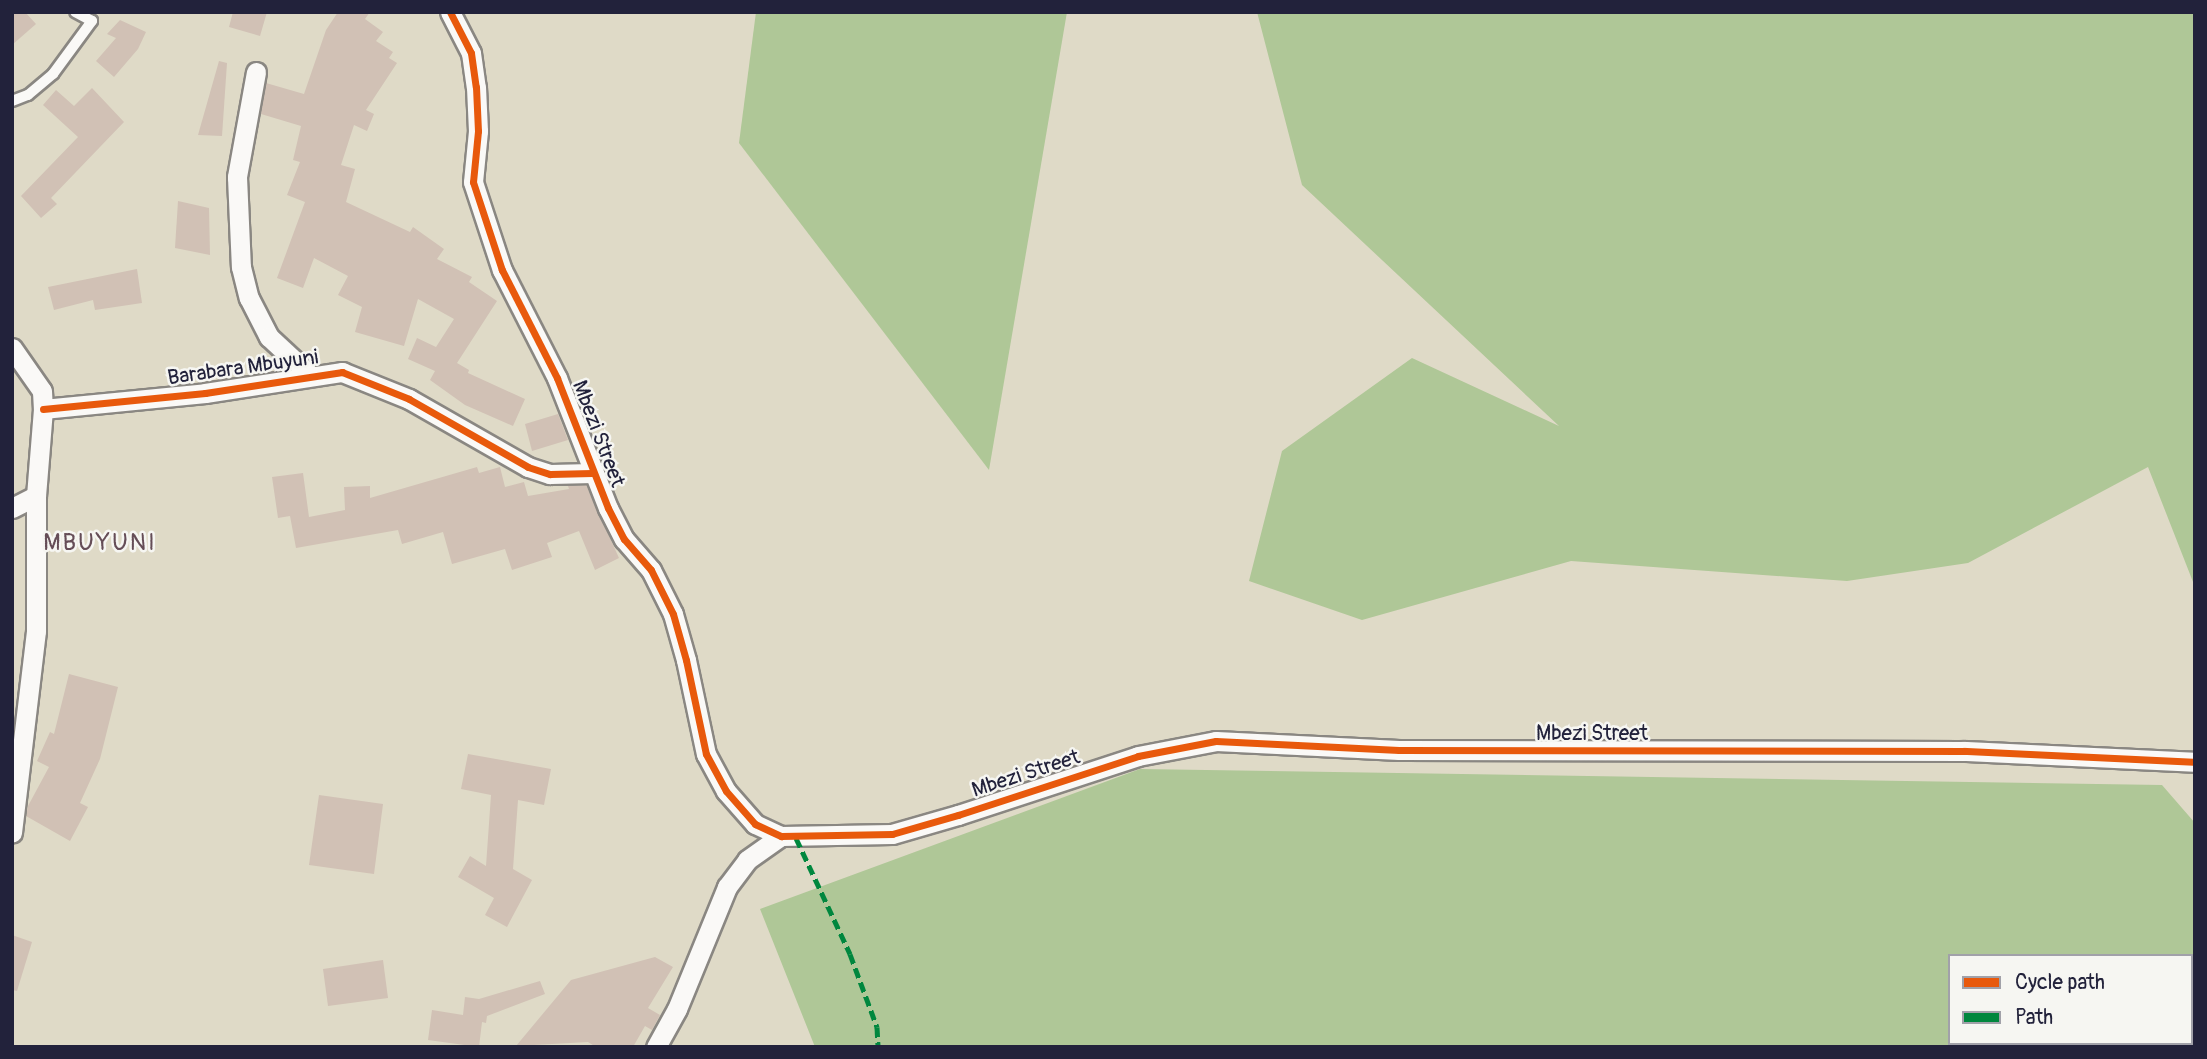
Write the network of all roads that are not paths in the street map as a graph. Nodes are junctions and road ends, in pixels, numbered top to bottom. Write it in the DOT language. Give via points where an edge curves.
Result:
graph roads {
  1 [pos="75,12"];
  2 [pos="450,12"];
  3 [pos="256,72"];
  4 [pos="12,102"];
  5 [pos="12,348"];
  6 [pos="310,375"];
  7 [pos="43,409"];
  8 [pos="592,473"];
  9 [pos="36,496"];
  10 [pos="12,508"];
  11 [pos="2195,762"];
  12 [pos="12,833"];
  13 [pos="781,836"];
  14 [pos="656,1047"];
  1 -- 4 [label="lane" via="92,21 53,74"];
  2 -- 8 [label="street, Mbezi Street" via="465,38 474,70 478,131 473,182 483,216 502,270 557,378"];
  3 -- 6 [label="street" via="237,177 241,267 249,298 269,337"];
  5 -- 7 [label="street" via="42,391"];
  6 -- 7 [label="street, Barabara Mbuyuni" via="205,393"];
  6 -- 8 [label="street, Barabara Mbuyuni" via="342,372 378,384 539,471"];
  7 -- 9 [label="street"];
  8 -- 13 [label="street, Mbezi Street" via="624,539 651,570 673,614 706,754 726,791 755,824"];
  9 -- 10 [label="street"];
  9 -- 12 [label="street" via="36,631"];
  11 -- 13 [label="street, Mbezi Street" via="1965,751 1399,750 1216,741 1138,756 892,834"];
  13 -- 14 [label="street" via="747,860 727,887 677,1009"];
}
